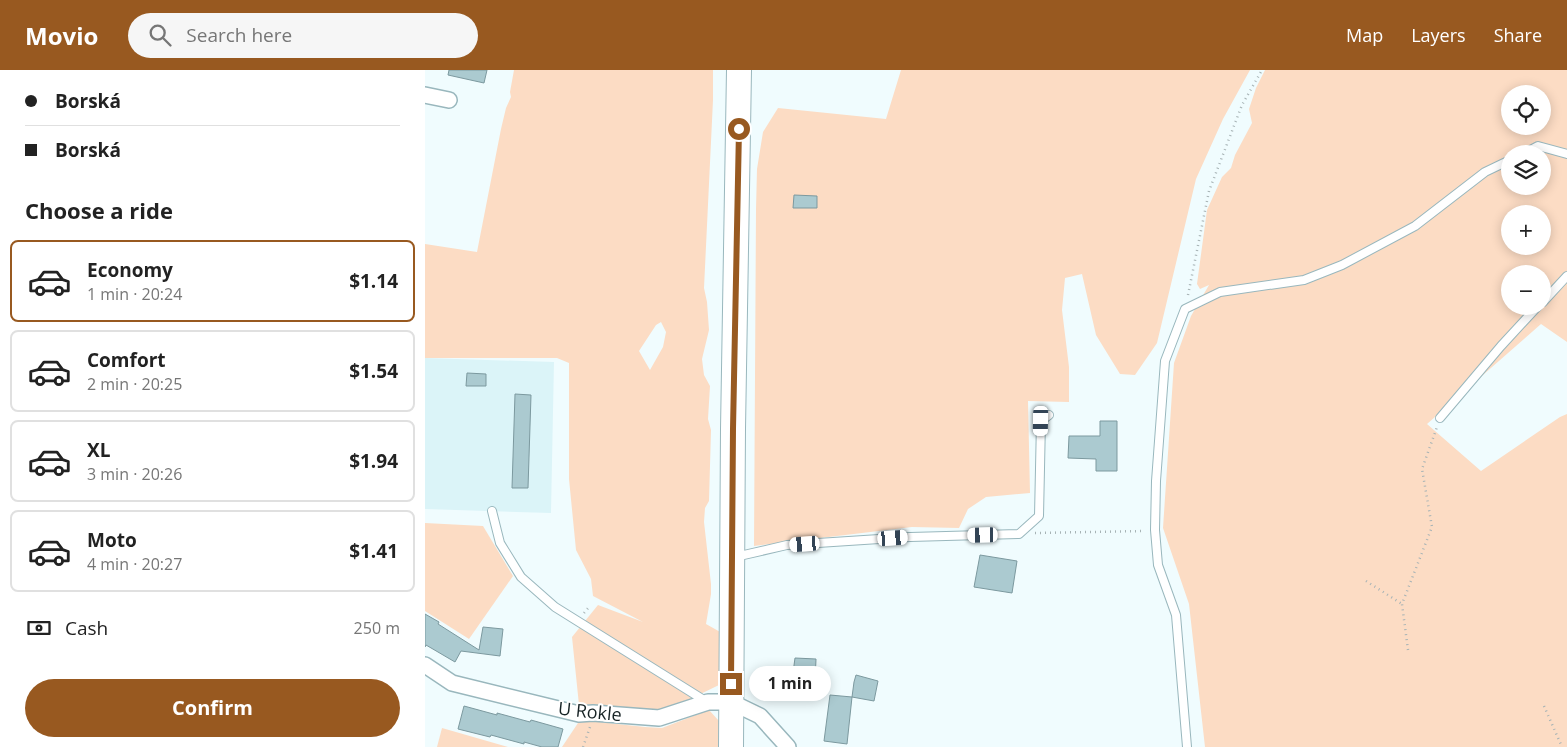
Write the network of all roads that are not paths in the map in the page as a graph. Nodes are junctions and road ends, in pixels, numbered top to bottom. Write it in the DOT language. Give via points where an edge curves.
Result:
graph roads {
  1 [pos="739,70"];
  2 [pos="425,95"];
  3 [pos="449,100"];
  4 [pos="1551,150"];
  5 [pos="1567,154"];
  6 [pos="1501,164"];
  7 [pos="1567,276"];
  8 [pos="1551,293"];
  9 [pos="1530,315"];
  10 [pos="1049,415"];
  11 [pos="1440,418"];
  12 [pos="492,511"];
  13 [pos="733,558"];
  14 [pos="425,665"];
  15 [pos="708,702"];
  16 [pos="731,702"];
  17 [pos="731,747"];
  18 [pos="788,747"];
  19 [pos="1187,747"];
  1 -- 13 [label="main road"];
  2 -- 3 [label="street"];
  4 -- 5 [label="lane"];
  6 -- 19 [label="lane" via="1485,172 1415,226 1342,265 1304,280 1220,292 1185,309 1165,361 1155,530 1158,565 1176,615"];
  7 -- 8 [label="lane"];
  9 -- 11 [label="lane"];
  10 -- 13 [label="lane" via="1041,421 1039,516 1019,534 787,545"];
  12 -- 15 [label="lane" via="500,543 521,576 555,607"];
  13 -- 16 [label="main road"];
  14 -- 15 [label="street, U Rokle" via="452,683 579,714 659,718"];
  15 -- 16 [label="street, U Rokle"];
  16 -- 17 [label="main road"];
  16 -- 18 [label="street" via="760,716"];
}
